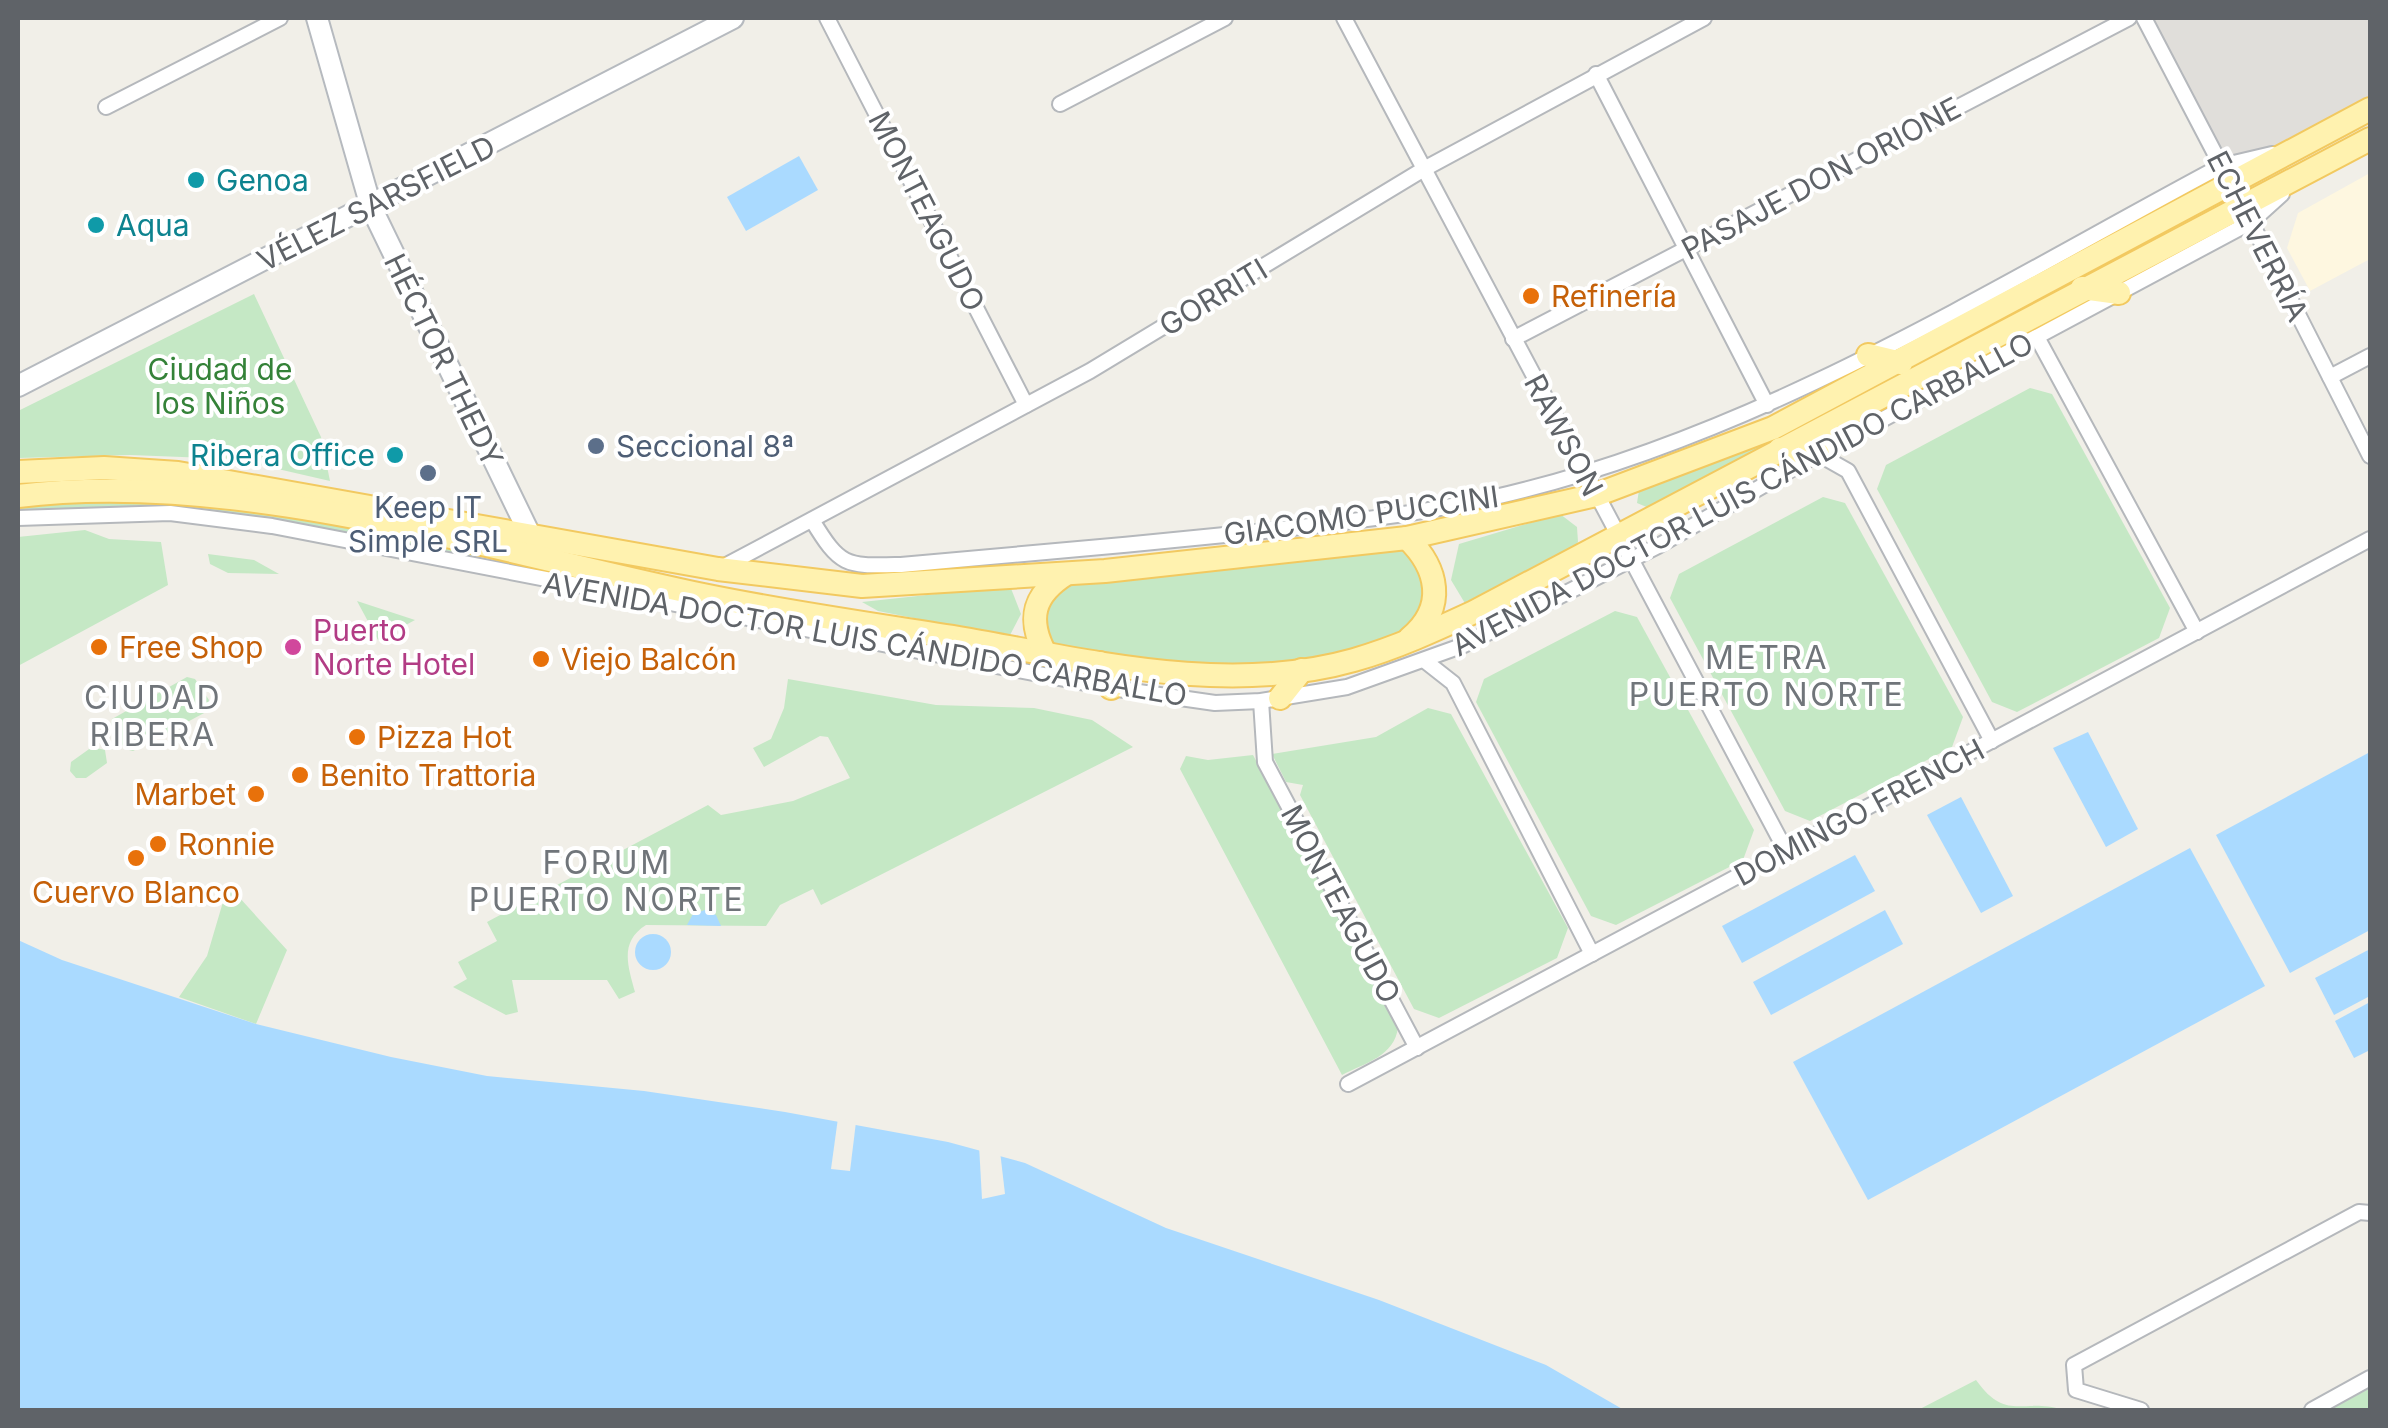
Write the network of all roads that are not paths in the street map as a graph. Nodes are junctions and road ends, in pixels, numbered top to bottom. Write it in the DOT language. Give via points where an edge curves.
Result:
graph roads {
  1 [pos="280,18"];
  2 [pos="317,18"];
  3 [pos="732,18"];
  4 [pos="827,18"];
  5 [pos="1225,18"];
  6 [pos="1344,18"];
  7 [pos="1704,18"];
  8 [pos="2129,18"];
  9 [pos="2144,18"];
  10 [pos="1596,74"];
  11 [pos="1060,104"];
  12 [pos="106,107"];
  13 [pos="2370,109"];
  14 [pos="2370,139"];
  15 [pos="1424,169"];
  16 [pos="2236,195"];
  17 [pos="371,206"];
  18 [pos="1686,249"];
  19 [pos="2082,288"];
  20 [pos="2119,293"];
  21 [pos="2037,338"];
  22 [pos="1513,339"];
  23 [pos="1868,355"];
  24 [pos="2370,356"];
  25 [pos="1901,363"];
  26 [pos="23,377"];
  27 [pos="2330,377"];
  28 [pos="1026,405"];
  29 [pos="1768,405"];
  30 [pos="1780,450"];
  31 [pos="1818,454"];
  32 [pos="2370,456"];
  33 [pos="18,472"];
  34 [pos="1584,473"];
  35 [pos="1596,495"];
  36 [pos="18,496"];
  37 [pos="1445,508"];
  38 [pos="18,518"];
  39 [pos="812,520"];
  40 [pos="1466,527"];
  41 [pos="528,532"];
  42 [pos="1617,536"];
  43 [pos="1406,538"];
  44 [pos="2370,539"];
  45 [pos="540,556"];
  46 [pos="1630,560"];
  47 [pos="718,569"];
  48 [pos="1066,574"];
  49 [pos="553,581"];
  50 [pos="2197,632"];
  51 [pos="1404,644"];
  52 [pos="1046,653"];
  53 [pos="1424,661"];
  54 [pos="1100,663"];
  55 [pos="1302,670"];
  56 [pos="1111,688"];
  57 [pos="1271,700"];
  58 [pos="1992,741"];
  59 [pos="1786,851"];
  60 [pos="1592,954"];
  61 [pos="1417,1048"];
  62 [pos="1348,1084"];
  63 [pos="2370,1213"];
  64 [pos="2370,1378"];
  65 [pos="2141,1410"];
  66 [pos="2312,1410"];
  1 -- 12 [label="street"];
  2 -- 17 [label="main road, HÉCTOR THEDY"];
  3 -- 17 [label="main road, VÉLEZ SARSFIELD"];
  4 -- 28 [label="street, MONTEAGUDO"];
  5 -- 11 [label="street"];
  6 -- 15 [label="street, RAWSON"];
  7 -- 10 [label="street, GORRITI"];
  8 -- 18 [label="street, PASAJE DON ORIONE"];
  9 -- 16 [label="street, ECHEVERRÍA"];
  10 -- 15 [label="street, GORRITI"];
  10 -- 18 [label="street"];
  13 -- 16 [label="main road, AVENIDA DOCTOR LUIS CÁNDIDO CARBALLO" via="2292,150"];
  14 -- 16 [label="main road, AVENIDA DOCTOR LUIS CÁNDIDO CARBALLO" via="2304,173"];
  15 -- 22 [label="street, RAWSON"];
  15 -- 28 [label="street, GORRITI"];
  16 -- 19 [label="main road, AVENIDA DOCTOR LUIS CÁNDIDO CARBALLO"];
  16 -- 20 [label="street, AVENIDA DOCTOR LUIS CÁNDIDO CARBALLO"];
  16 -- 23 [label="street, GIACOMO PUCCINI"];
  16 -- 25 [label="main road, AVENIDA DOCTOR LUIS CÁNDIDO CARBALLO"];
  16 -- 27 [label="street, ECHEVERRÍA"];
  17 -- 26 [label="main road, VÉLEZ SARSFIELD"];
  17 -- 41 [label="main road, HÉCTOR THEDY"];
  18 -- 22 [label="street, PASAJE DON ORIONE"];
  18 -- 29 [label="street"];
  19 -- 20 [label="main road"];
  19 -- 30 [label="main road, AVENIDA DOCTOR LUIS CÁNDIDO CARBALLO"];
  20 -- 21 [label="street, AVENIDA DOCTOR LUIS CÁNDIDO CARBALLO"];
  21 -- 31 [label="street, AVENIDA DOCTOR LUIS CÁNDIDO CARBALLO"];
  21 -- 50 [label="street"];
  22 -- 34 [label="street, RAWSON"];
  23 -- 25 [label="main road"];
  23 -- 29 [label="street, GIACOMO PUCCINI"];
  24 -- 27 [label="street"];
  25 -- 35 [label="main road, AVENIDA DOCTOR LUIS CÁNDIDO CARBALLO" via="1773,428"];
  27 -- 32 [label="street, ECHEVERRÍA"];
  28 -- 39 [label="street, GORRITI"];
  29 -- 34 [label="street, GIACOMO PUCCINI"];
  30 -- 31 [label="main road"];
  30 -- 42 [label="main road, AVENIDA DOCTOR LUIS CÁNDIDO CARBALLO"];
  31 -- 46 [label="street, AVENIDA DOCTOR LUIS CÁNDIDO CARBALLO"];
  31 -- 58 [label="street" via="1848,471"];
  33 -- 41 [label="main road, AVENIDA DOCTOR LUIS CÁNDIDO CARBALLO" via="178,472"];
  34 -- 35 [label="street, RAWSON"];
  34 -- 37 [label="street, GIACOMO PUCCINI"];
  35 -- 40 [label="main road, AVENIDA DOCTOR LUIS CÁNDIDO CARBALLO"];
  35 -- 42 [label="street, RAWSON"];
  36 -- 45 [label="main road, AVENIDA DOCTOR LUIS CÁNDIDO CARBALLO" via="178,492"];
  37 -- 39 [label="street, GIACOMO PUCCINI" via="1102,548 853,566 835,558"];
  37 -- 40 [label="main road"];
  38 -- 49 [label="street, AVENIDA DOCTOR LUIS CÁNDIDO CARBALLO" via="170,513 272,526"];
  39 -- 47 [label="street, GORRITI"];
  40 -- 43 [label="main road, AVENIDA DOCTOR LUIS CÁNDIDO CARBALLO"];
  41 -- 45 [label="main road, HÉCTOR THEDY"];
  41 -- 47 [label="main road, AVENIDA DOCTOR LUIS CÁNDIDO CARBALLO"];
  42 -- 46 [label="street, RAWSON"];
  42 -- 51 [label="main road, AVENIDA DOCTOR LUIS CÁNDIDO CARBALLO"];
  43 -- 48 [label="main road, AVENIDA DOCTOR LUIS CÁNDIDO CARBALLO"];
  43 -- 51 [label="main road" via="1425,555 1435,591 1423,627"];
  44 -- 50 [label="street, DOMINGO FRENCH"];
  45 -- 49 [label="street, HÉCTOR THEDY"];
  45 -- 52 [label="main road, AVENIDA DOCTOR LUIS CÁNDIDO CARBALLO" via="705,596"];
  46 -- 53 [label="street, AVENIDA DOCTOR LUIS CÁNDIDO CARBALLO"];
  46 -- 59 [label="street, RAWSON"];
  47 -- 48 [label="main road, AVENIDA DOCTOR LUIS CÁNDIDO CARBALLO" via="862,586"];
  48 -- 52 [label="main road" via="1045,587 1034,608 1034,632"];
  49 -- 56 [label="street, AVENIDA DOCTOR LUIS CÁNDIDO CARBALLO"];
  50 -- 58 [label="street, DOMINGO FRENCH"];
  51 -- 55 [label="main road, AVENIDA DOCTOR LUIS CÁNDIDO CARBALLO"];
  52 -- 54 [label="main road, AVENIDA DOCTOR LUIS CÁNDIDO CARBALLO"];
  53 -- 57 [label="street, AVENIDA DOCTOR LUIS CÁNDIDO CARBALLO" via="1347,687"];
  53 -- 60 [label="street" via="1453,684"];
  54 -- 55 [label="main road, AVENIDA DOCTOR LUIS CÁNDIDO CARBALLO" via="1181,674"];
  54 -- 56 [label="main road"];
  55 -- 57 [label="main road"];
  56 -- 57 [label="street, AVENIDA DOCTOR LUIS CÁNDIDO CARBALLO" via="1215,703"];
  57 -- 61 [label="street, MONTEAGUDO" via="1266,762"];
  58 -- 59 [label="street, DOMINGO FRENCH"];
  59 -- 60 [label="street, DOMINGO FRENCH"];
  60 -- 61 [label="street, DOMINGO FRENCH"];
  61 -- 62 [label="street, DOMINGO FRENCH"];
  63 -- 65 [label="street" via="2359,1212 2074,1365 2076,1390"];
  64 -- 66 [label="street"];
}
